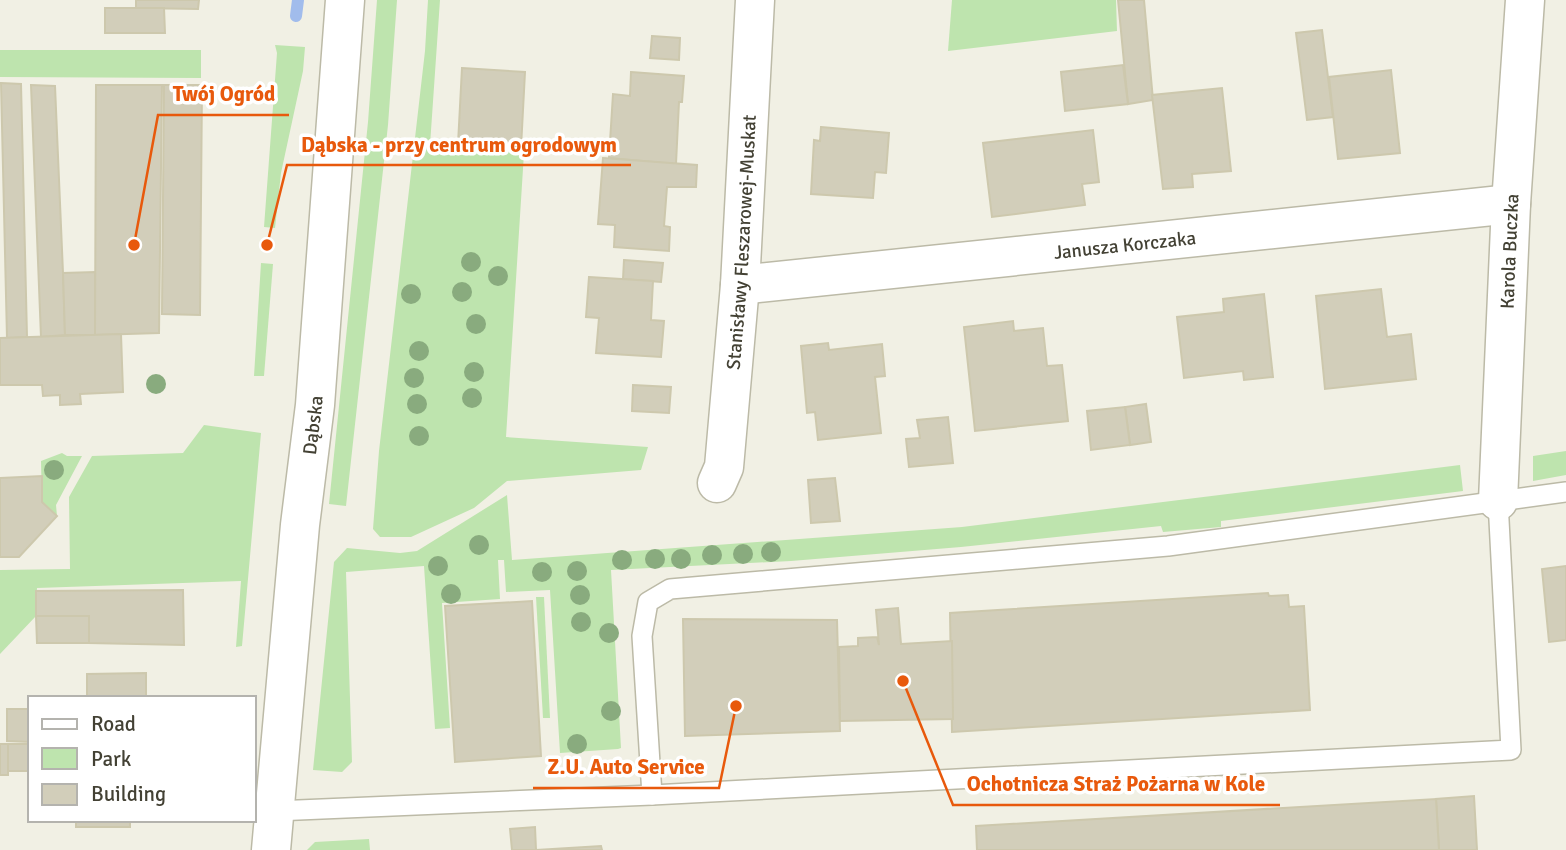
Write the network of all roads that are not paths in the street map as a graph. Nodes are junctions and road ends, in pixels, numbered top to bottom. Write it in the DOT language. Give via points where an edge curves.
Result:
graph roads {
  1 [pos="345,0"];
  2 [pos="755,0"];
  3 [pos="1525,0"];
  4 [pos="1511,204"];
  5 [pos="740,285"];
  6 [pos="717,483"];
  7 [pos="1566,492"];
  8 [pos="1498,501"];
  9 [pos="652,794"];
  10 [pos="275,811"];
  11 [pos="271,850"];
  1 -- 10 [label="street, Dąbska" via="315,405"];
  2 -- 5 [label="street, Stanisławy Fleszarowej-Muskat"];
  3 -- 4 [label="street, Karola Buczka"];
  4 -- 5 [label="street, Janusza Korczaka"];
  4 -- 8 [label="street, Karola Buczka"];
  5 -- 6 [label="street, Stanisławy Fleszarowej-Muskat" via="724,467"];
  7 -- 8 [label="lane"];
  8 -- 9 [label="lane" via="1168,546 670,589 648,602 642,636"];
  8 -- 9 [label="lane" via="1511,750"];
  9 -- 10 [label="lane"];
  10 -- 11 [label="street, Dąbska"];
}
